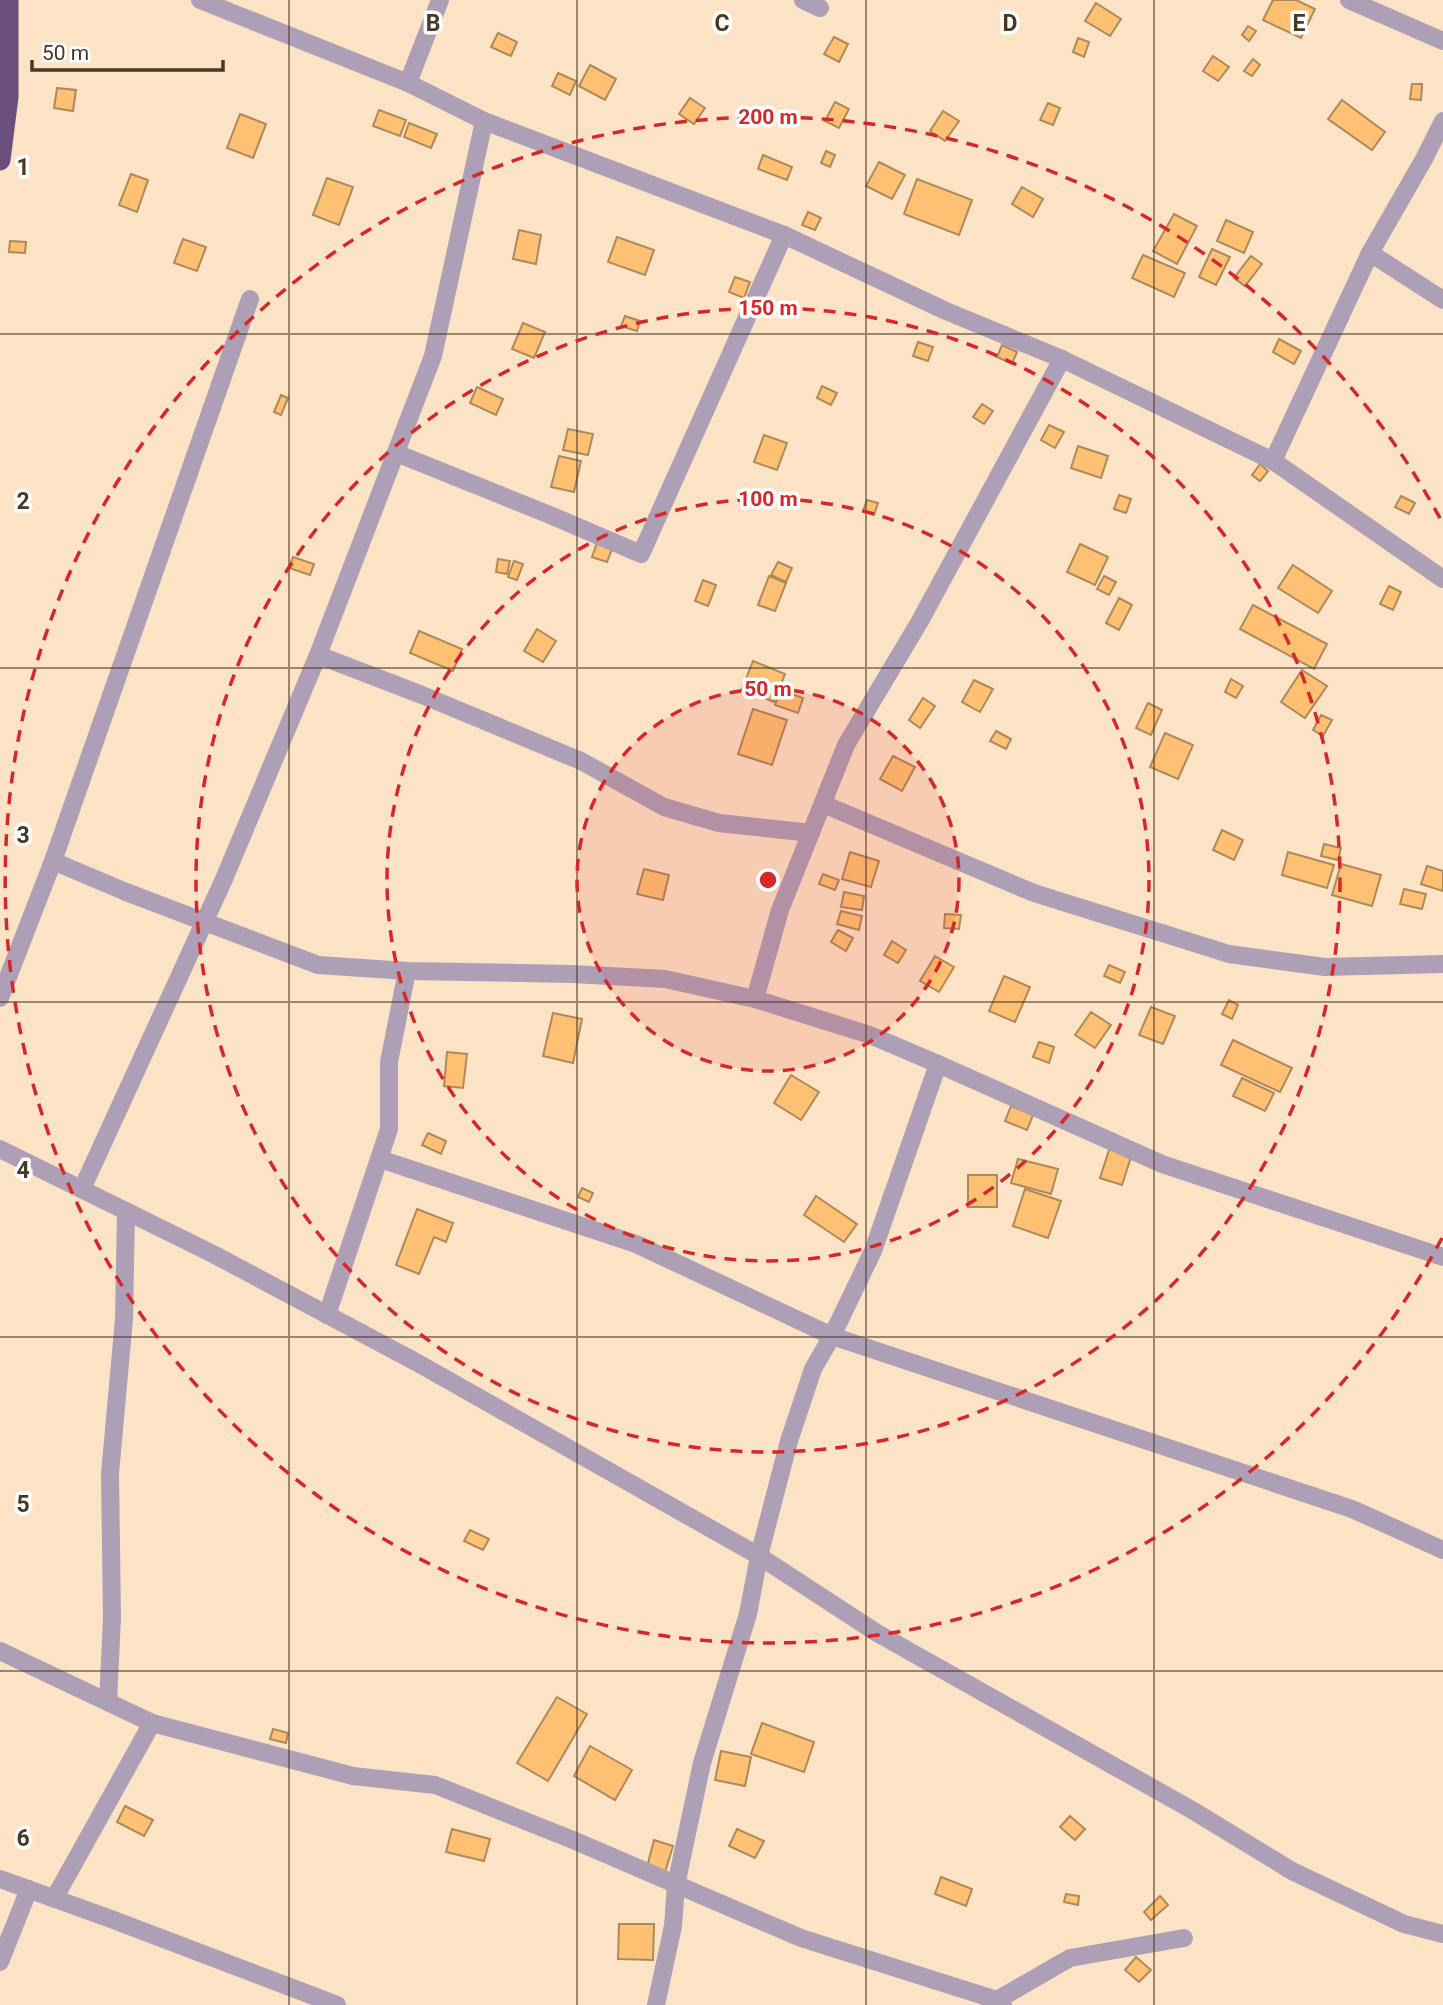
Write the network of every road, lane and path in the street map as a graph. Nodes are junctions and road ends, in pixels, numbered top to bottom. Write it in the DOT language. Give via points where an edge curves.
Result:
graph roads {
  1 [pos="8,0"];
  2 [pos="200,0"];
  3 [pos="440,0"];
  4 [pos="803,0"];
  5 [pos="1349,0"];
  6 [pos="820,8"];
  7 [pos="1443,41"];
  8 [pos="408,83"];
  9 [pos="484,121"];
  10 [pos="1443,121"];
  11 [pos="0,160"];
  12 [pos="784,235"];
  13 [pos="1370,253"];
  14 [pos="250,299"];
  15 [pos="1443,300"];
  16 [pos="1062,359"];
  17 [pos="396,453"];
  18 [pos="1273,461"];
  19 [pos="1443,579"];
  20 [pos="318,655"];
  21 [pos="823,804"];
  22 [pos="811,833"];
  23 [pos="52,861"];
  24 [pos="204,922"];
  25 [pos="1443,964"];
  26 [pos="407,971"];
  27 [pos="0,998"];
  28 [pos="755,999"];
  29 [pos="938,1064"];
  30 [pos="0,1149"];
  31 [pos="380,1159"];
  32 [pos="82,1189"];
  33 [pos="126,1211"];
  34 [pos="1443,1257"];
  35 [pos="327,1315"];
  36 [pos="832,1336"];
  37 [pos="1443,1550"];
  38 [pos="759,1556"];
  39 [pos="0,1651"];
  40 [pos="108,1702"];
  41 [pos="152,1723"];
  42 [pos="0,1879"];
  43 [pos="676,1885"];
  44 [pos="29,1889"];
  45 [pos="54,1899"];
  46 [pos="1443,1934"];
  47 [pos="1184,1938"];
  48 [pos="0,1962"];
  49 [pos="1000,2003"];
  50 [pos="337,2005"];
  51 [pos="656,2005"];
  1 -- 11 [label="highway" via="8,97"];
  2 -- 8 [label="street"];
  3 -- 8 [label="street"];
  4 -- 6 [label="street"];
  5 -- 7 [label="street"];
  8 -- 9 [label="street"];
  9 -- 12 [label="street"];
  9 -- 17 [label="street" via="433,356"];
  10 -- 13 [label="street"];
  12 -- 16 [label="street"];
  12 -- 17 [label="street" via="641,554"];
  13 -- 15 [label="street"];
  13 -- 18 [label="street"];
  14 -- 23 [label="street"];
  16 -- 18 [label="street"];
  16 -- 21 [label="street" via="920,621 846,745"];
  17 -- 20 [label="street"];
  18 -- 19 [label="street"];
  20 -- 22 [label="street" via="581,761 664,807 719,824"];
  20 -- 24 [label="street"];
  21 -- 22 [label="street"];
  21 -- 25 [label="street" via="1034,892 1228,954 1325,967"];
  22 -- 28 [label="street" via="780,910"];
  23 -- 24 [label="street"];
  23 -- 27 [label="street"];
  24 -- 26 [label="street" via="318,965"];
  24 -- 32 [label="street"];
  26 -- 28 [label="street" via="665,979"];
  26 -- 31 [label="street" via="389,1062 389,1129"];
  28 -- 29 [label="street" via="870,1035"];
  29 -- 34 [label="street" via="1162,1164"];
  29 -- 36 [label="street" via="873,1251"];
  30 -- 32 [label="street"];
  31 -- 35 [label="street"];
  31 -- 36 [label="street" via="636,1244"];
  32 -- 33 [label="street"];
  33 -- 35 [label="street"];
  33 -- 40 [label="street" via="124,1319 110,1474"];
  35 -- 38 [label="street"];
  36 -- 37 [label="street" via="1352,1508"];
  36 -- 38 [label="street" via="813,1368"];
  38 -- 43 [label="street" via="748,1614 702,1763"];
  38 -- 46 [label="street" via="877,1633 1292,1871 1404,1924"];
  39 -- 40 [label="street"];
  40 -- 41 [label="street"];
  41 -- 43 [label="street" via="353,1776 435,1785"];
  41 -- 45 [label="street"];
  42 -- 44 [label="street"];
  43 -- 49 [label="street" via="801,1938"];
  43 -- 51 [label="street" via="673,1926"];
  44 -- 45 [label="street"];
  44 -- 48 [label="street"];
  45 -- 50 [label="street"];
  47 -- 49 [label="street" via="1070,1958"];
}
